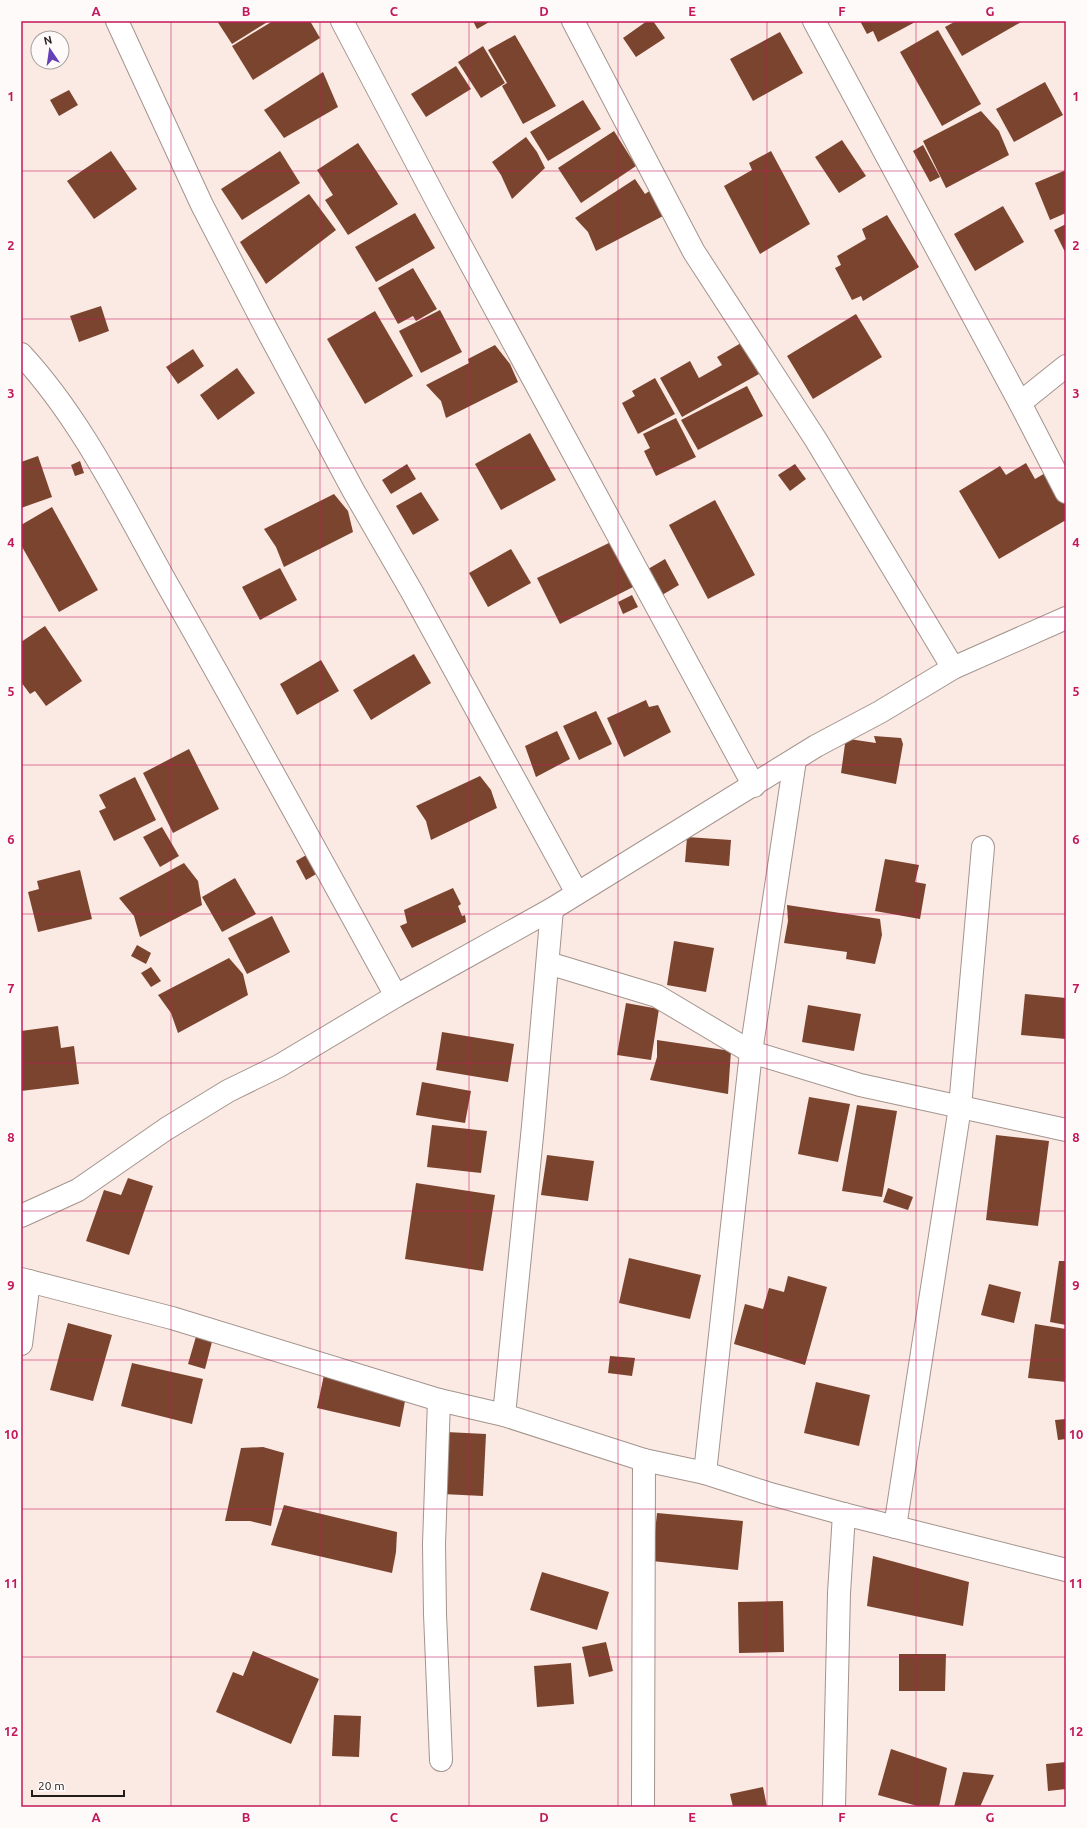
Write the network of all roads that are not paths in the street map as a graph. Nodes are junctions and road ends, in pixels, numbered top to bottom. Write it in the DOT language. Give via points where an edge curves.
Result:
graph roads {
  1 [pos="117,21"];
  2 [pos="342,21"];
  3 [pos="573,21"];
  4 [pos="814,21"];
  5 [pos="21,354"];
  6 [pos="1066,366"];
  7 [pos="1020,403"];
  8 [pos="1066,492"];
  9 [pos="1066,618"];
  10 [pos="953,668"];
  11 [pos="795,760"];
  12 [pos="754,786"];
  13 [pos="983,847"];
  14 [pos="577,893"];
  15 [pos="552,909"];
  16 [pos="548,963"];
  17 [pos="396,996"];
  18 [pos="751,1052"];
  19 [pos="960,1107"];
  20 [pos="1066,1130"];
  21 [pos="21,1216"];
  22 [pos="25,1280"];
  23 [pos="21,1344"];
  24 [pos="439,1400"];
  25 [pos="504,1414"];
  26 [pos="644,1460"];
  27 [pos="705,1473"];
  28 [pos="844,1514"];
  29 [pos="895,1527"];
  30 [pos="1066,1570"];
  31 [pos="441,1760"];
  32 [pos="643,1807"];
  33 [pos="834,1807"];
  1 -- 14 [label="street" via="202,205 256,309 353,490 416,599"];
  2 -- 12 [label="street"];
  3 -- 10 [label="street" via="694,252 816,440"];
  4 -- 7 [label="street"];
  5 -- 17 [label="street" via="44,378 78,426"];
  6 -- 7 [label="street"];
  7 -- 8 [label="street"];
  9 -- 10 [label="street"];
  10 -- 11 [label="street"];
  11 -- 12 [label="street"];
  11 -- 18 [label="street"];
  12 -- 14 [label="street"];
  13 -- 19 [label="street"];
  14 -- 15 [label="street"];
  15 -- 16 [label="street"];
  15 -- 17 [label="street"];
  16 -- 18 [label="street" via="657,996"];
  16 -- 25 [label="street"];
  17 -- 21 [label="street" via="279,1066 228,1091 166,1129 78,1190"];
  18 -- 19 [label="street" via="860,1086"];
  18 -- 27 [label="street"];
  19 -- 20 [label="street"];
  19 -- 29 [label="street"];
  22 -- 23 [label="street"];
  22 -- 24 [label="street" via="179,1320"];
  24 -- 25 [label="street"];
  24 -- 31 [label="street" via="434,1544"];
  25 -- 26 [label="street"];
  26 -- 27 [label="street"];
  26 -- 32 [label="street"];
  27 -- 28 [label="street"];
  28 -- 29 [label="street"];
  28 -- 33 [label="street" via="839,1593"];
  29 -- 30 [label="street"];
}
